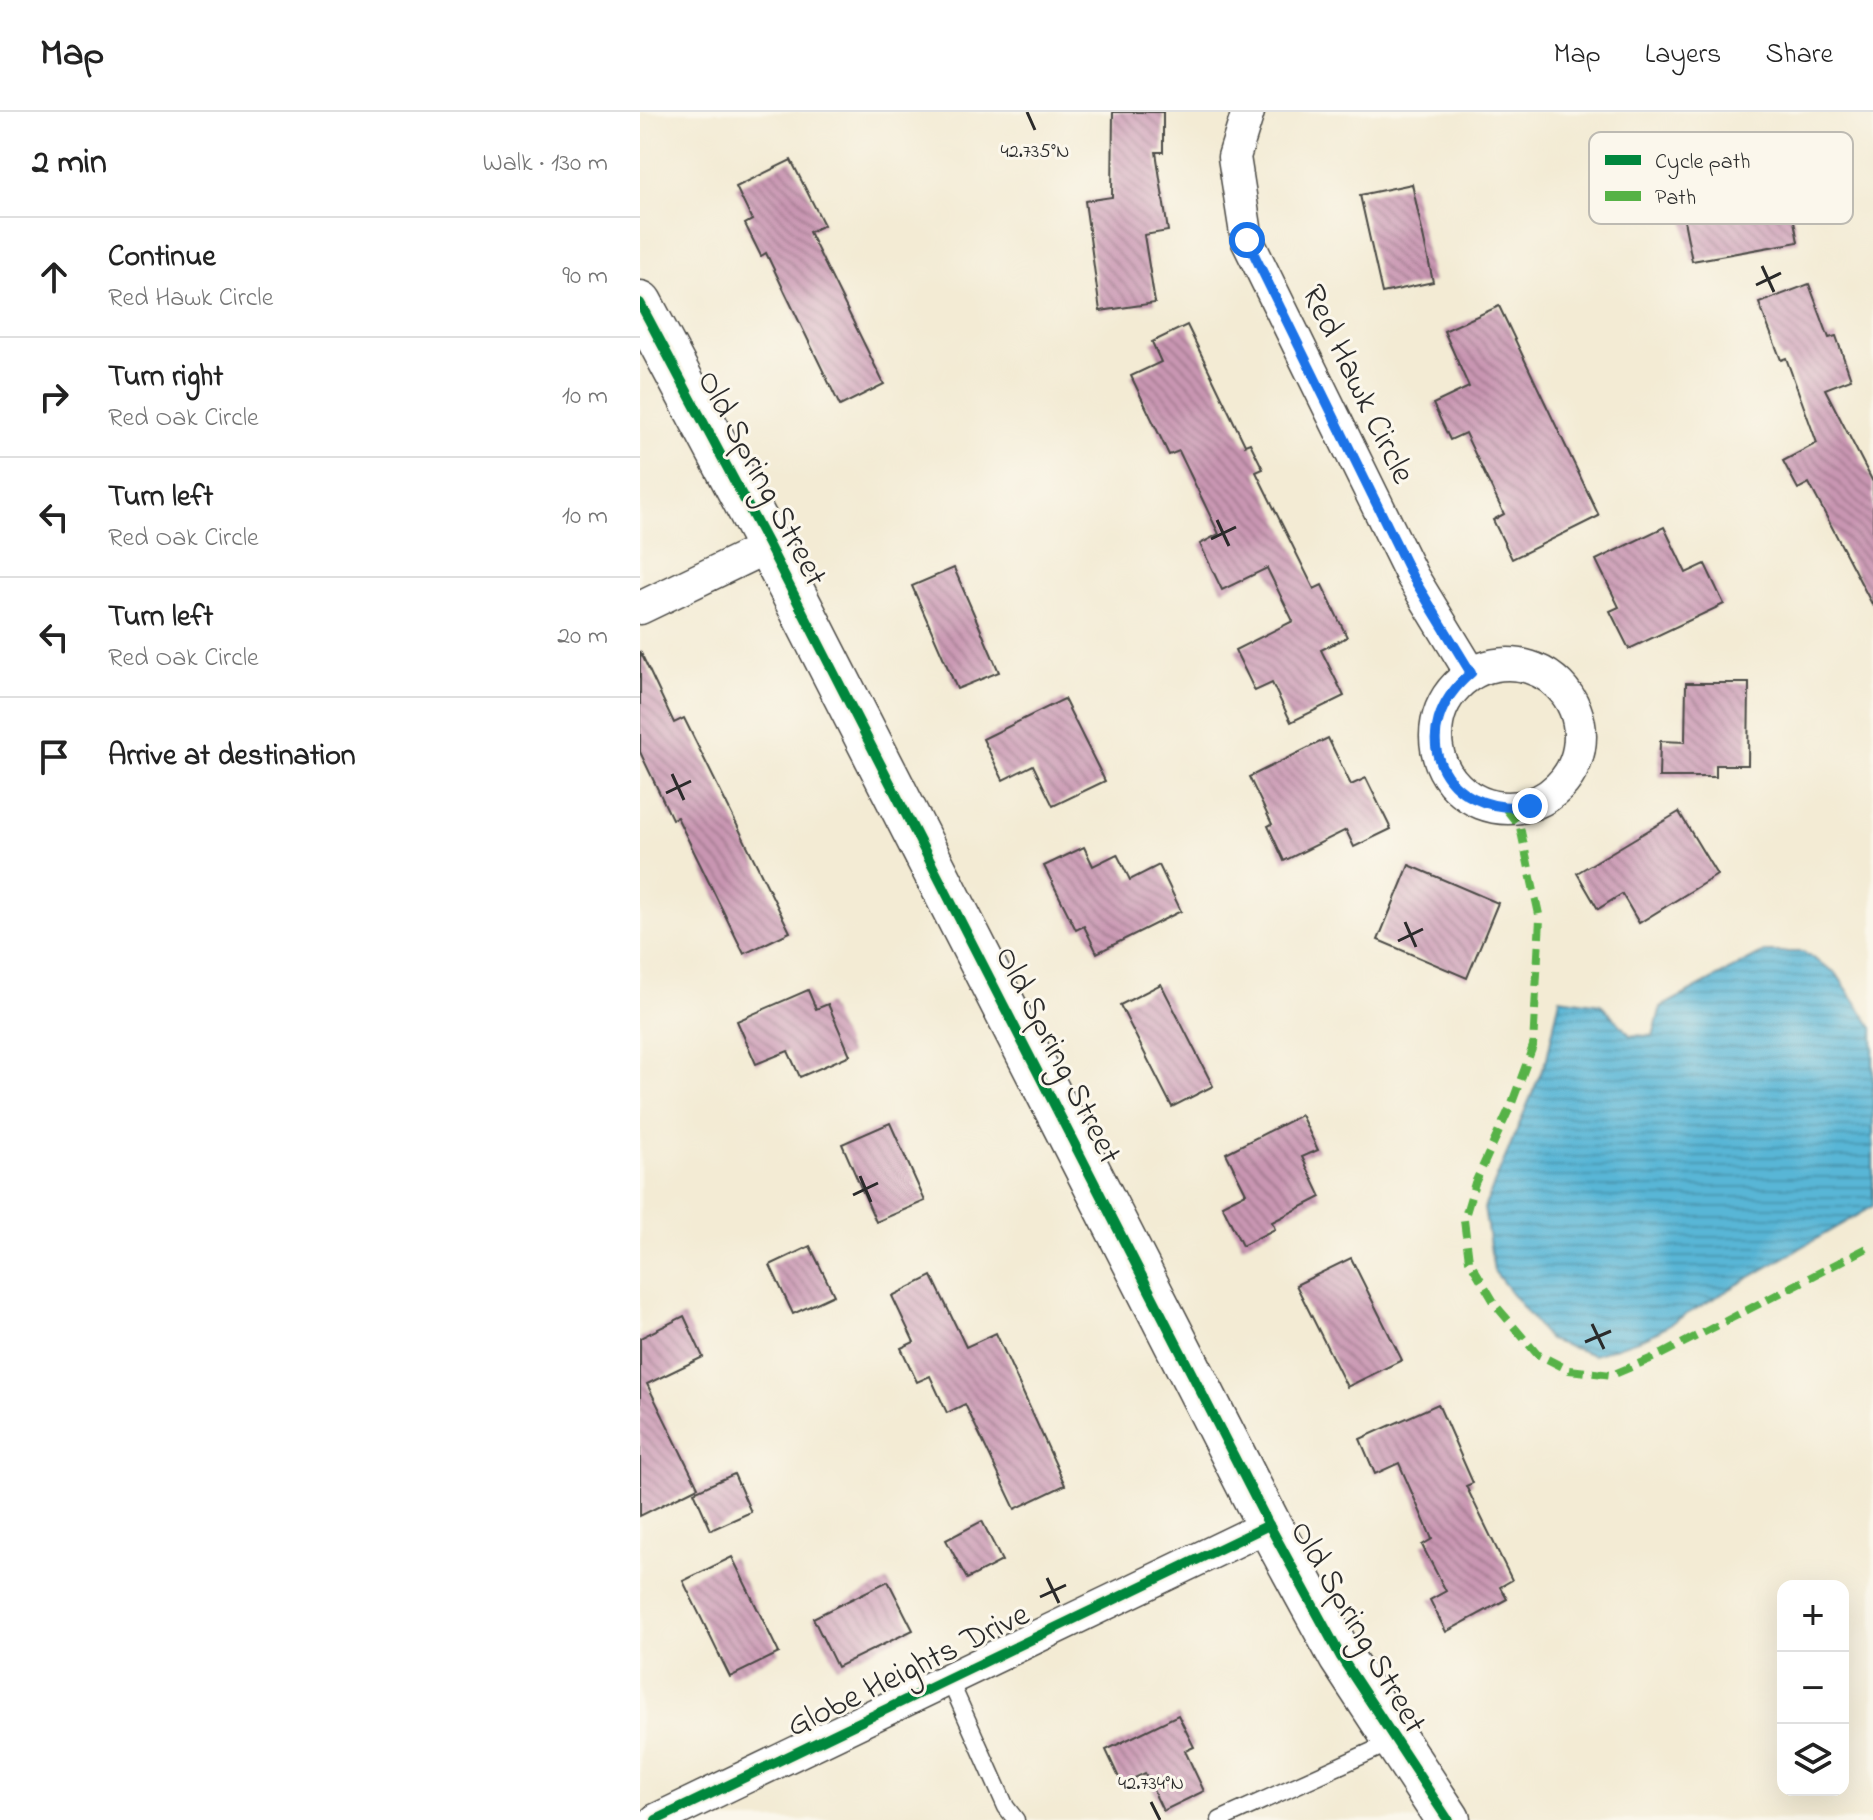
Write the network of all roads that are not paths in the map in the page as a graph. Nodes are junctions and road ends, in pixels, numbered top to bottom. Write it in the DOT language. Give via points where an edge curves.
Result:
graph roads {
  1 [pos="1248,112"];
  2 [pos="640,303"];
  3 [pos="769,546"];
  4 [pos="640,608"];
  5 [pos="1471,673"];
  6 [pos="1269,1525"];
  7 [pos="949,1679"];
  8 [pos="1394,1741"];
  9 [pos="656,1820"];
  10 [pos="1016,1820"];
  11 [pos="1220,1820"];
  12 [pos="1448,1820"];
  1 -- 5 [label="street, Red Hawk Circle" via="1234,157 1247,240 1412,576"];
  2 -- 3 [label="street, Old Spring Street"];
  3 -- 4 [label="street"];
  3 -- 6 [label="street, Old Spring Street"];
  5 -- 5 [label="street" via="1440,708 1437,754 1447,776 1462,793 1494,807 1530,806 1552,795 1569,777 1579,755 1581,730 1561,686 1541,671 1518,664 1493,664"];
  6 -- 7 [label="street, Globe Heights Drive"];
  6 -- 8 [label="street, Old Spring Street"];
  7 -- 9 [label="street, Globe Heights Drive"];
  7 -- 10 [label="lane"];
  8 -- 11 [label="lane"];
  8 -- 12 [label="street, Old Spring Street"];
}
